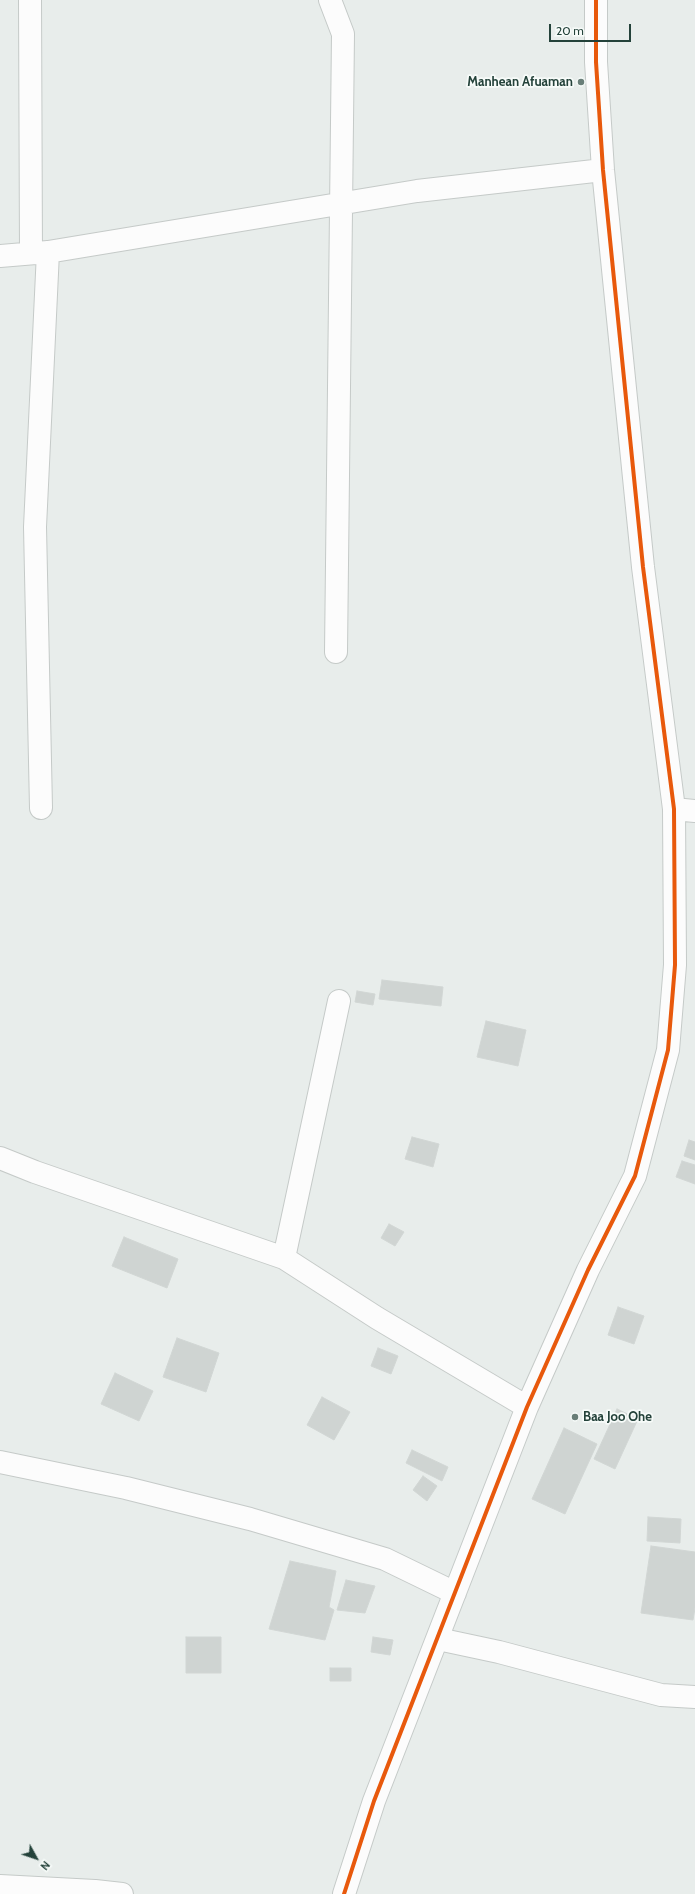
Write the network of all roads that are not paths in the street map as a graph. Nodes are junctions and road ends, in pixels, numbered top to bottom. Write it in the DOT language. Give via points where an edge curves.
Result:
graph roads {
  1 [pos="30,0"];
  2 [pos="330,0"];
  3 [pos="596,0"];
  4 [pos="603,170"];
  5 [pos="341,205"];
  6 [pos="39,253"];
  7 [pos="0,256"];
  8 [pos="336,652"];
  9 [pos="41,808"];
  10 [pos="674,809"];
  11 [pos="695,811"];
  12 [pos="339,1001"];
  13 [pos="0,1158"];
  14 [pos="284,1258"];
  15 [pos="527,1407"];
  16 [pos="0,1462"];
  17 [pos="455,1593"];
  18 [pos="438,1638"];
  19 [pos="695,1697"];
  20 [pos="0,1886"];
  21 [pos="122,1894"];
  22 [pos="344,1894"];
  1 -- 6 [label="street"];
  2 -- 5 [label="street" via="343,34"];
  3 -- 4 [label="street" via="596,62"];
  4 -- 5 [label="street" via="417,191"];
  4 -- 10 [label="street" via="642,567"];
  5 -- 6 [label="street"];
  5 -- 8 [label="street"];
  6 -- 7 [label="street"];
  6 -- 9 [label="street" via="35,527"];
  10 -- 11 [label="street"];
  10 -- 15 [label="street" via="675,965 668,1050 635,1176 588,1270"];
  12 -- 14 [label="street"];
  13 -- 14 [label="street"];
  14 -- 15 [label="street" via="377,1318"];
  15 -- 17 [label="street"];
  16 -- 17 [label="street" via="126,1488 250,1519 385,1559"];
  17 -- 18 [label="street"];
  18 -- 19 [label="street" via="661,1694"];
  18 -- 22 [label="street" via="374,1801"];
  20 -- 21 [label="street"];
}
